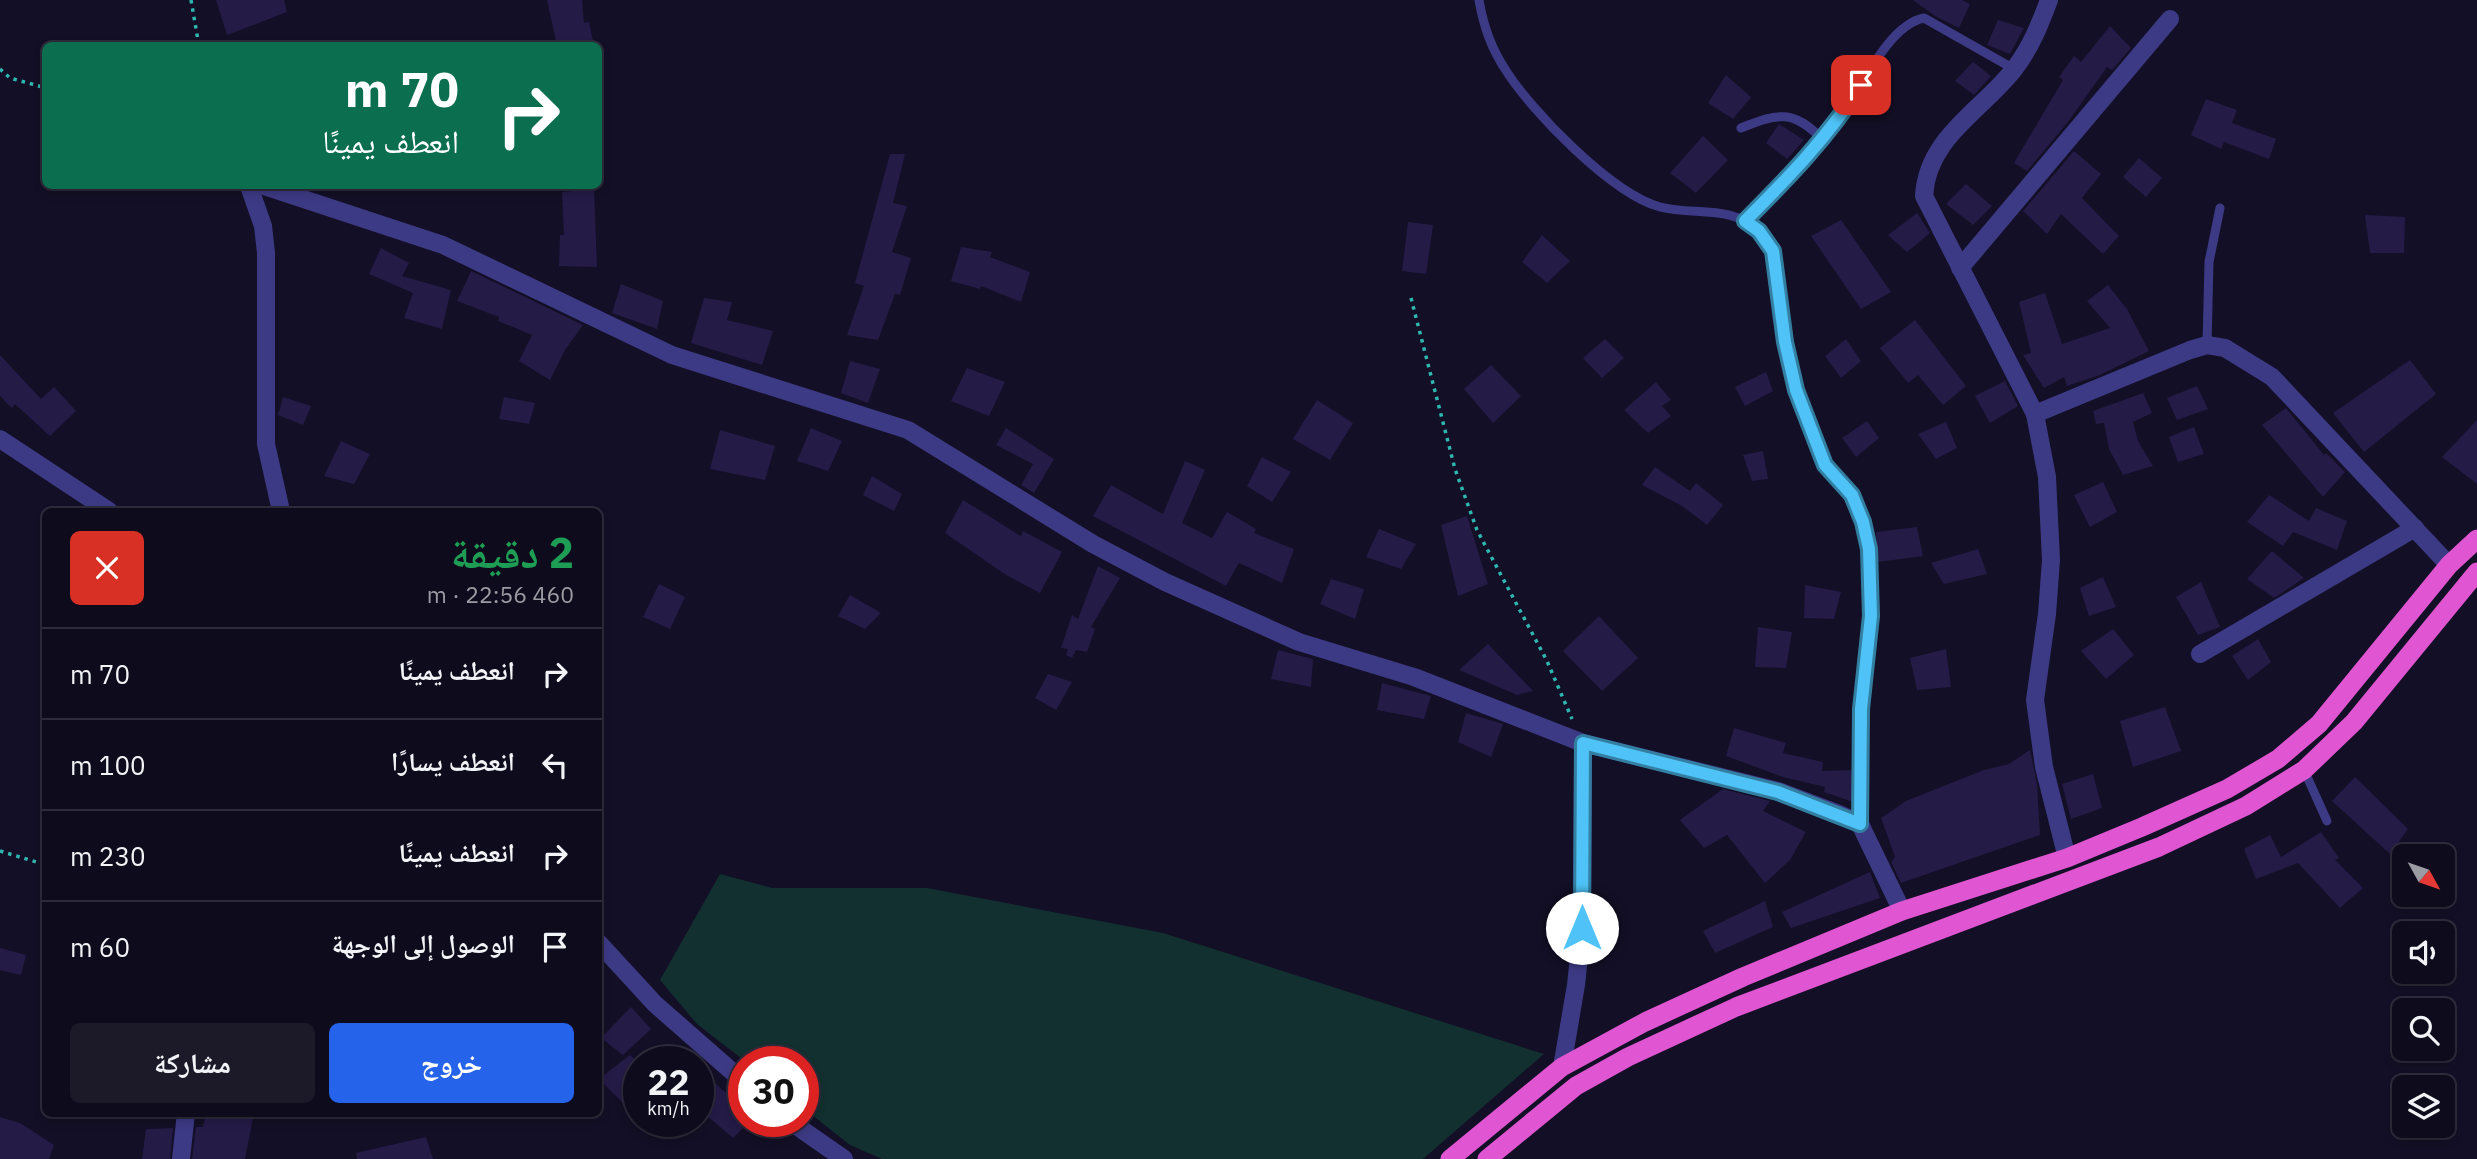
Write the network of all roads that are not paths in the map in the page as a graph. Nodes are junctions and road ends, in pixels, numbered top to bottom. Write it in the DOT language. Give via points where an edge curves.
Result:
graph roads {
  1 [pos="1479,0"];
  2 [pos="2049,0"];
  3 [pos="2169,19"];
  4 [pos="2014,69"];
  5 [pos="1741,128"];
  6 [pos="1823,140"];
  7 [pos="250,189"];
  8 [pos="273,189"];
  9 [pos="2221,208"];
  10 [pos="1745,221"];
  11 [pos="1960,268"];
  12 [pos="2207,345"];
  13 [pos="2035,414"];
  14 [pos="0,439"];
  15 [pos="104,508"];
  16 [pos="280,508"];
  17 [pos="2414,528"];
  18 [pos="2477,539"];
  19 [pos="2449,565"];
  20 [pos="2477,572"];
  21 [pos="2200,654"];
  22 [pos="1583,743"];
  23 [pos="2304,770"];
  24 [pos="2327,821"];
  25 [pos="1860,824"];
  26 [pos="2067,858"];
  27 [pos="1902,911"];
  28 [pos="602,946"];
  29 [pos="1562,1067"];
  30 [pos="728,1068"];
  31 [pos="186,1117"];
  32 [pos="812,1137"];
  33 [pos="181,1159"];
  34 [pos="844,1159"];
  35 [pos="1450,1159"];
  36 [pos="1487,1159"];
  1 -- 10 [label="lane" via="1490,42 1532,106 1617,186 1637,200 1661,208 1716,211"];
  2 -- 4 [label="street"];
  3 -- 11 [label="street"];
  4 -- 6 [label="lane" via="1924,18 1913,20 1889,44"];
  4 -- 11 [label="street" via="1960,123 1928,171 1924,196"];
  5 -- 6 [label="lane" via="1784,115 1807,124"];
  6 -- 10 [label="lane"];
  7 -- 16 [label="street" via="267,253 266,444"];
  8 -- 22 [label="street" via="443,245 672,355 908,430 1071,532 1189,593 1299,642 1414,677"];
  9 -- 12 [label="lane" via="2209,262"];
  10 -- 25 [label="lane" via="1773,251 1796,390 1825,465 1852,495 1869,549 1871,616 1861,709"];
  11 -- 13 [label="street"];
  12 -- 13 [label="street"];
  12 -- 17 [label="street" via="2225,348 2286,390"];
  13 -- 26 [label="street" via="2047,477 2051,560 2036,711 2044,767"];
  14 -- 15 [label="street"];
  17 -- 19 [label="street"];
  17 -- 21 [label="street"];
  18 -- 19 [label="highway"];
  19 -- 26 [label="highway" via="2319,724 2278,759 2227,789"];
  20 -- 23 [label="highway" via="2392,680"];
  22 -- 25 [label="street" via="1778,792"];
  22 -- 29 [label="street" via="1582,928"];
  23 -- 24 [label="lane"];
  23 -- 36 [label="highway" via="2246,806 2159,847 1735,1007 1640,1052 1576,1086"];
  25 -- 27 [label="street"];
  26 -- 27 [label="highway"];
  27 -- 29 [label="highway" via="1719,988"];
  28 -- 30 [label="street" via="656,1004"];
  29 -- 35 [label="highway"];
  31 -- 33 [label="street"];
  32 -- 34 [label="street"];
}
